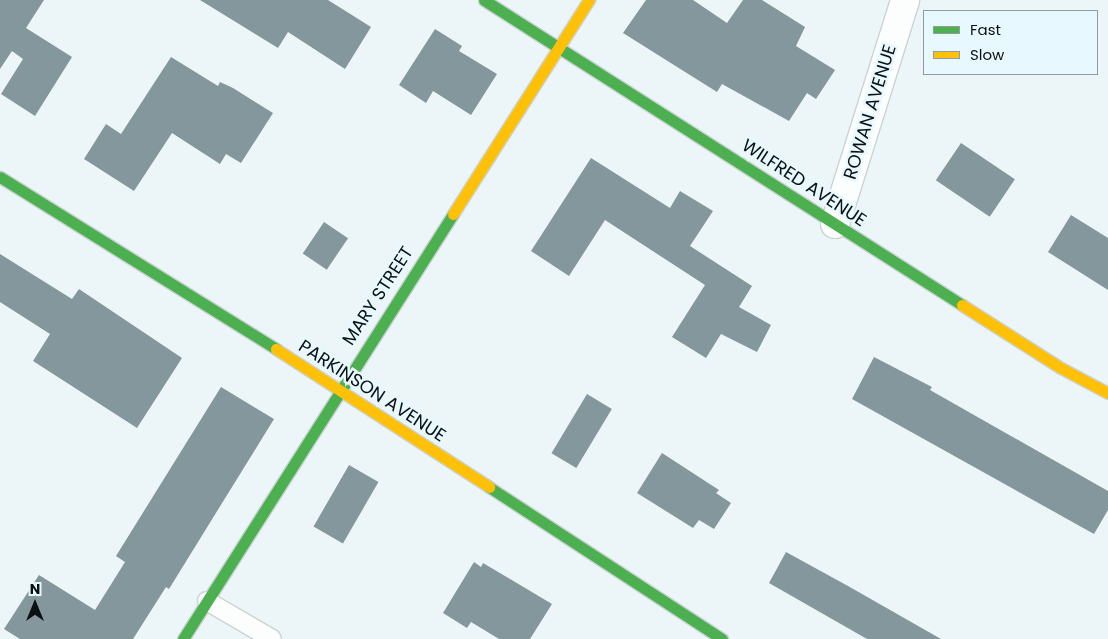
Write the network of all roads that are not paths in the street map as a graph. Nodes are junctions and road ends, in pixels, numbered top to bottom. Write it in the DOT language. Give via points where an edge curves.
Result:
graph roads {
  1 [pos="484,0"];
  2 [pos="588,0"];
  3 [pos="905,0"];
  4 [pos="558,47"];
  5 [pos="0,177"];
  6 [pos="835,224"];
  7 [pos="339,389"];
  8 [pos="1108,393"];
  9 [pos="207,601"];
  10 [pos="184,639"];
  11 [pos="272,639"];
  12 [pos="722,639"];
  1 -- 4 [label="street, WILFRED AVENUE"];
  2 -- 4 [label="street, MARY STREET"];
  3 -- 6 [label="street, ROWAN AVENUE"];
  4 -- 6 [label="street, WILFRED AVENUE"];
  4 -- 7 [label="street, MARY STREET"];
  5 -- 7 [label="street, PARKINSON AVENUE"];
  6 -- 8 [label="street, WILFRED AVENUE" via="1061,368"];
  7 -- 9 [label="street, MARY STREET"];
  7 -- 12 [label="street, PARKINSON AVENUE"];
  9 -- 10 [label="street, MARY STREET"];
  9 -- 11 [label="lane"];
}
